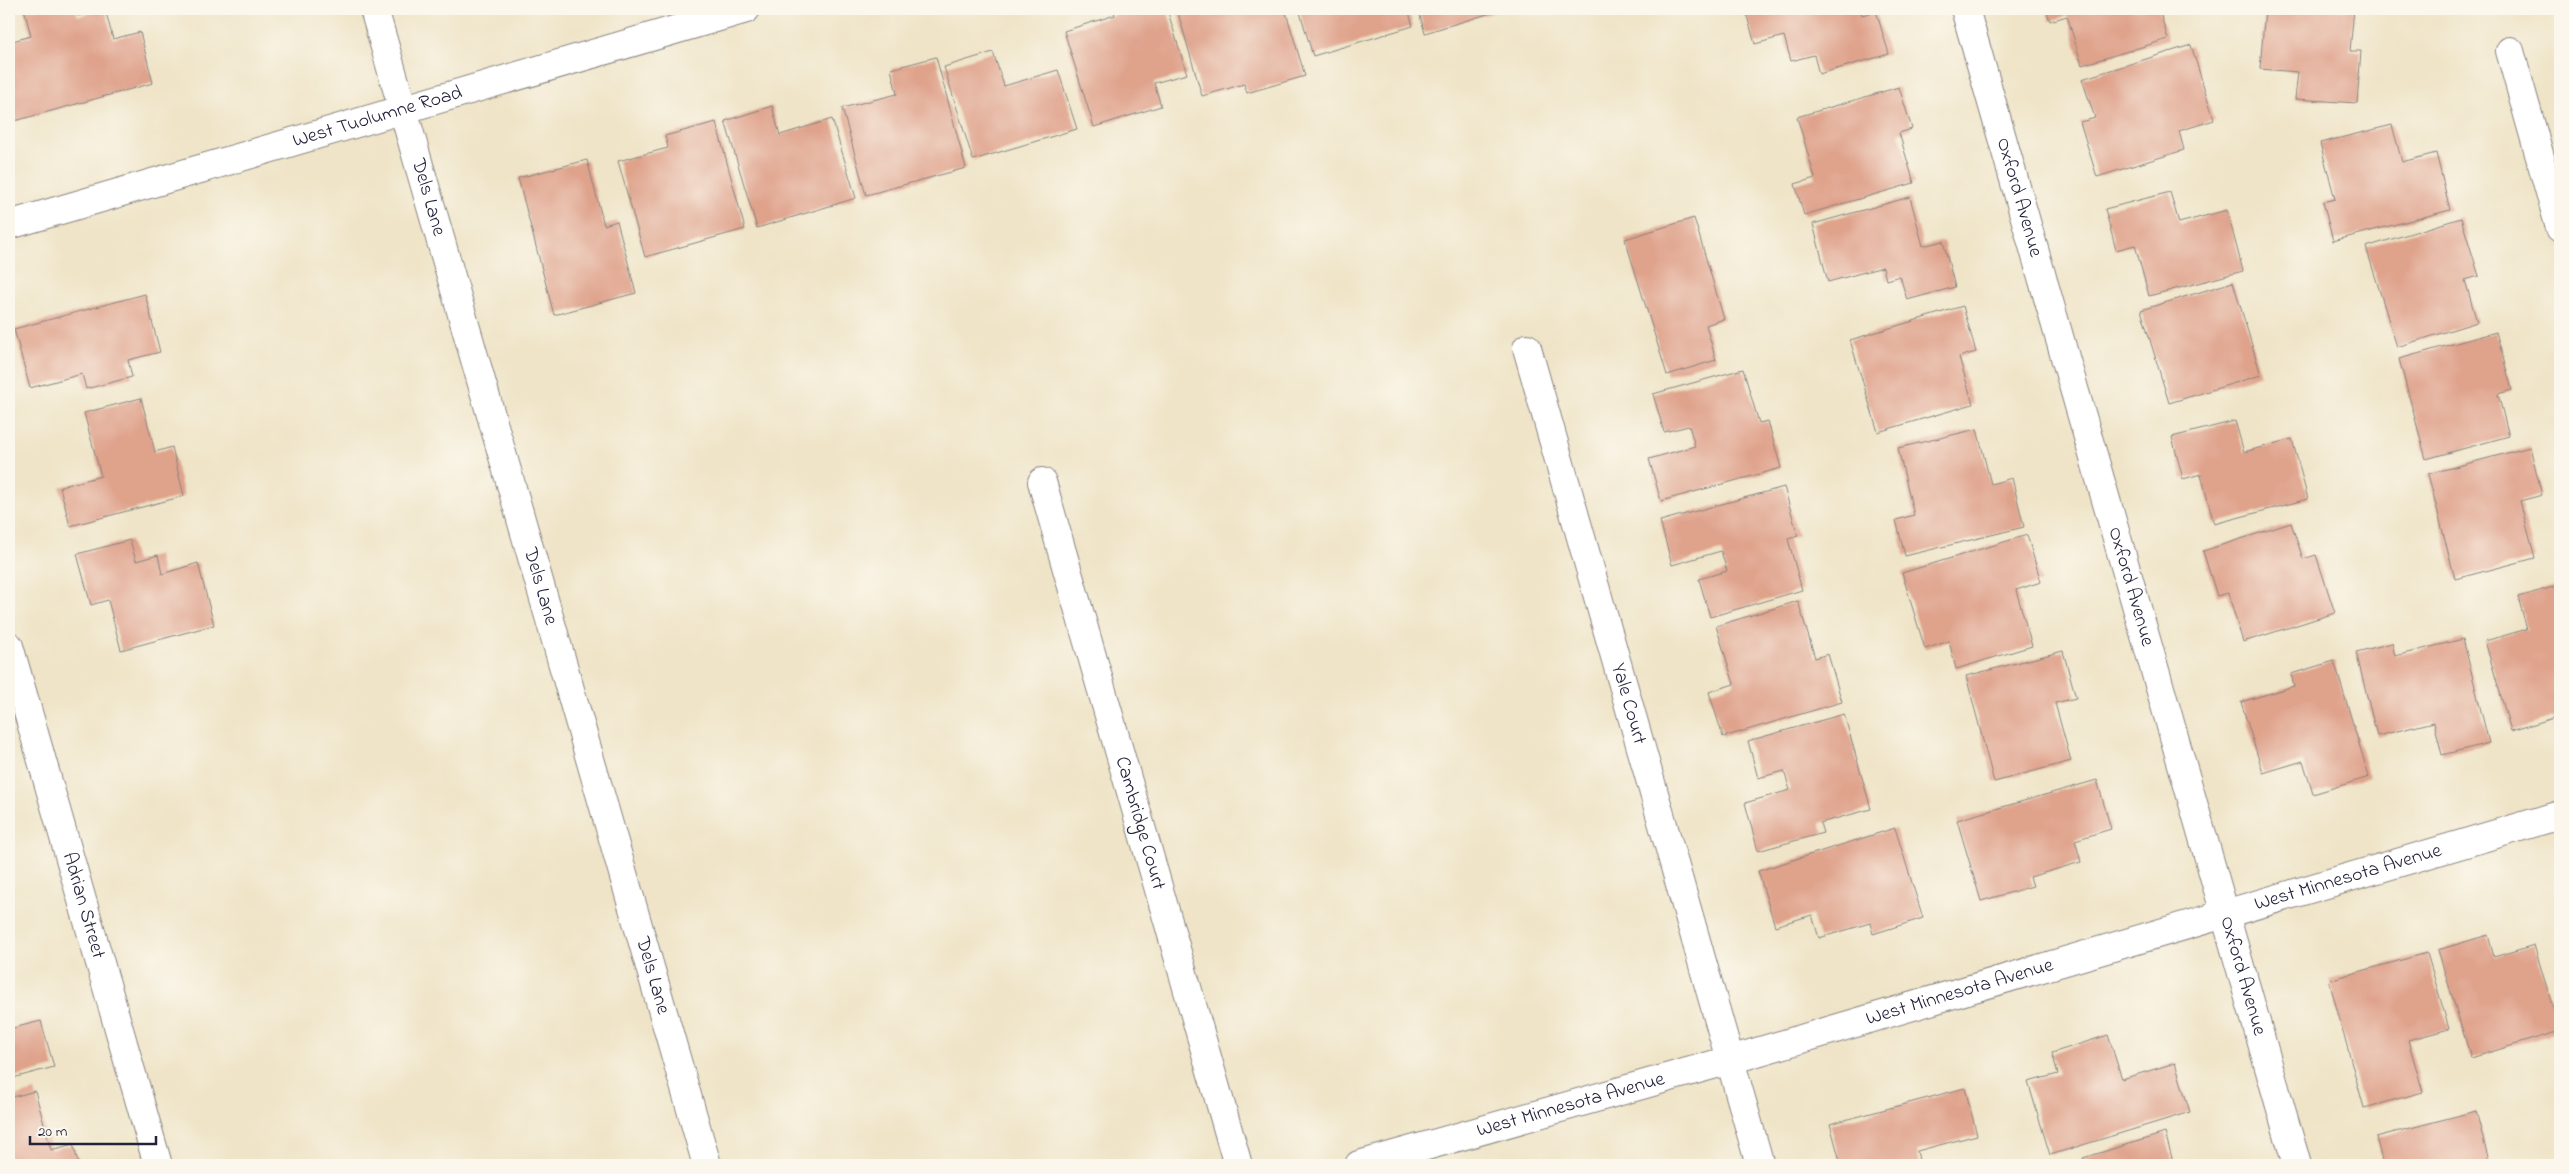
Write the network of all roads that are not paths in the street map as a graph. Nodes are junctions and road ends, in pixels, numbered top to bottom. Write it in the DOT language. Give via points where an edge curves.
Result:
graph roads {
  1 [pos="374,9"];
  2 [pos="746,9"];
  3 [pos="1965,9"];
  4 [pos="2510,51"];
  5 [pos="402,109"];
  6 [pos="9,225"];
  7 [pos="2560,228"];
  8 [pos="1527,348"];
  9 [pos="1042,482"];
  10 [pos="9,646"];
  11 [pos="2560,815"];
  12 [pos="2224,913"];
  13 [pos="1730,1060"];
  14 [pos="158,1165"];
  15 [pos="707,1165"];
  16 [pos="1238,1165"];
  17 [pos="1359,1165"];
  18 [pos="1760,1165"];
  19 [pos="2297,1165"];
  1 -- 5 [label="street, Dels Lane"];
  2 -- 5 [label="street, West Tuolumne Road"];
  3 -- 12 [label="street, Oxford Avenue"];
  4 -- 7 [label="street"];
  5 -- 6 [label="street, West Tuolumne Road"];
  5 -- 15 [label="street, Dels Lane"];
  8 -- 13 [label="street, Yale Court"];
  9 -- 16 [label="street, Cambridge Court"];
  10 -- 14 [label="street, Adrian Street"];
  11 -- 12 [label="street, West Minnesota Avenue"];
  12 -- 13 [label="street, West Minnesota Avenue"];
  12 -- 19 [label="street, Oxford Avenue"];
  13 -- 17 [label="street, West Minnesota Avenue"];
  13 -- 18 [label="street, Yale Court"];
}
